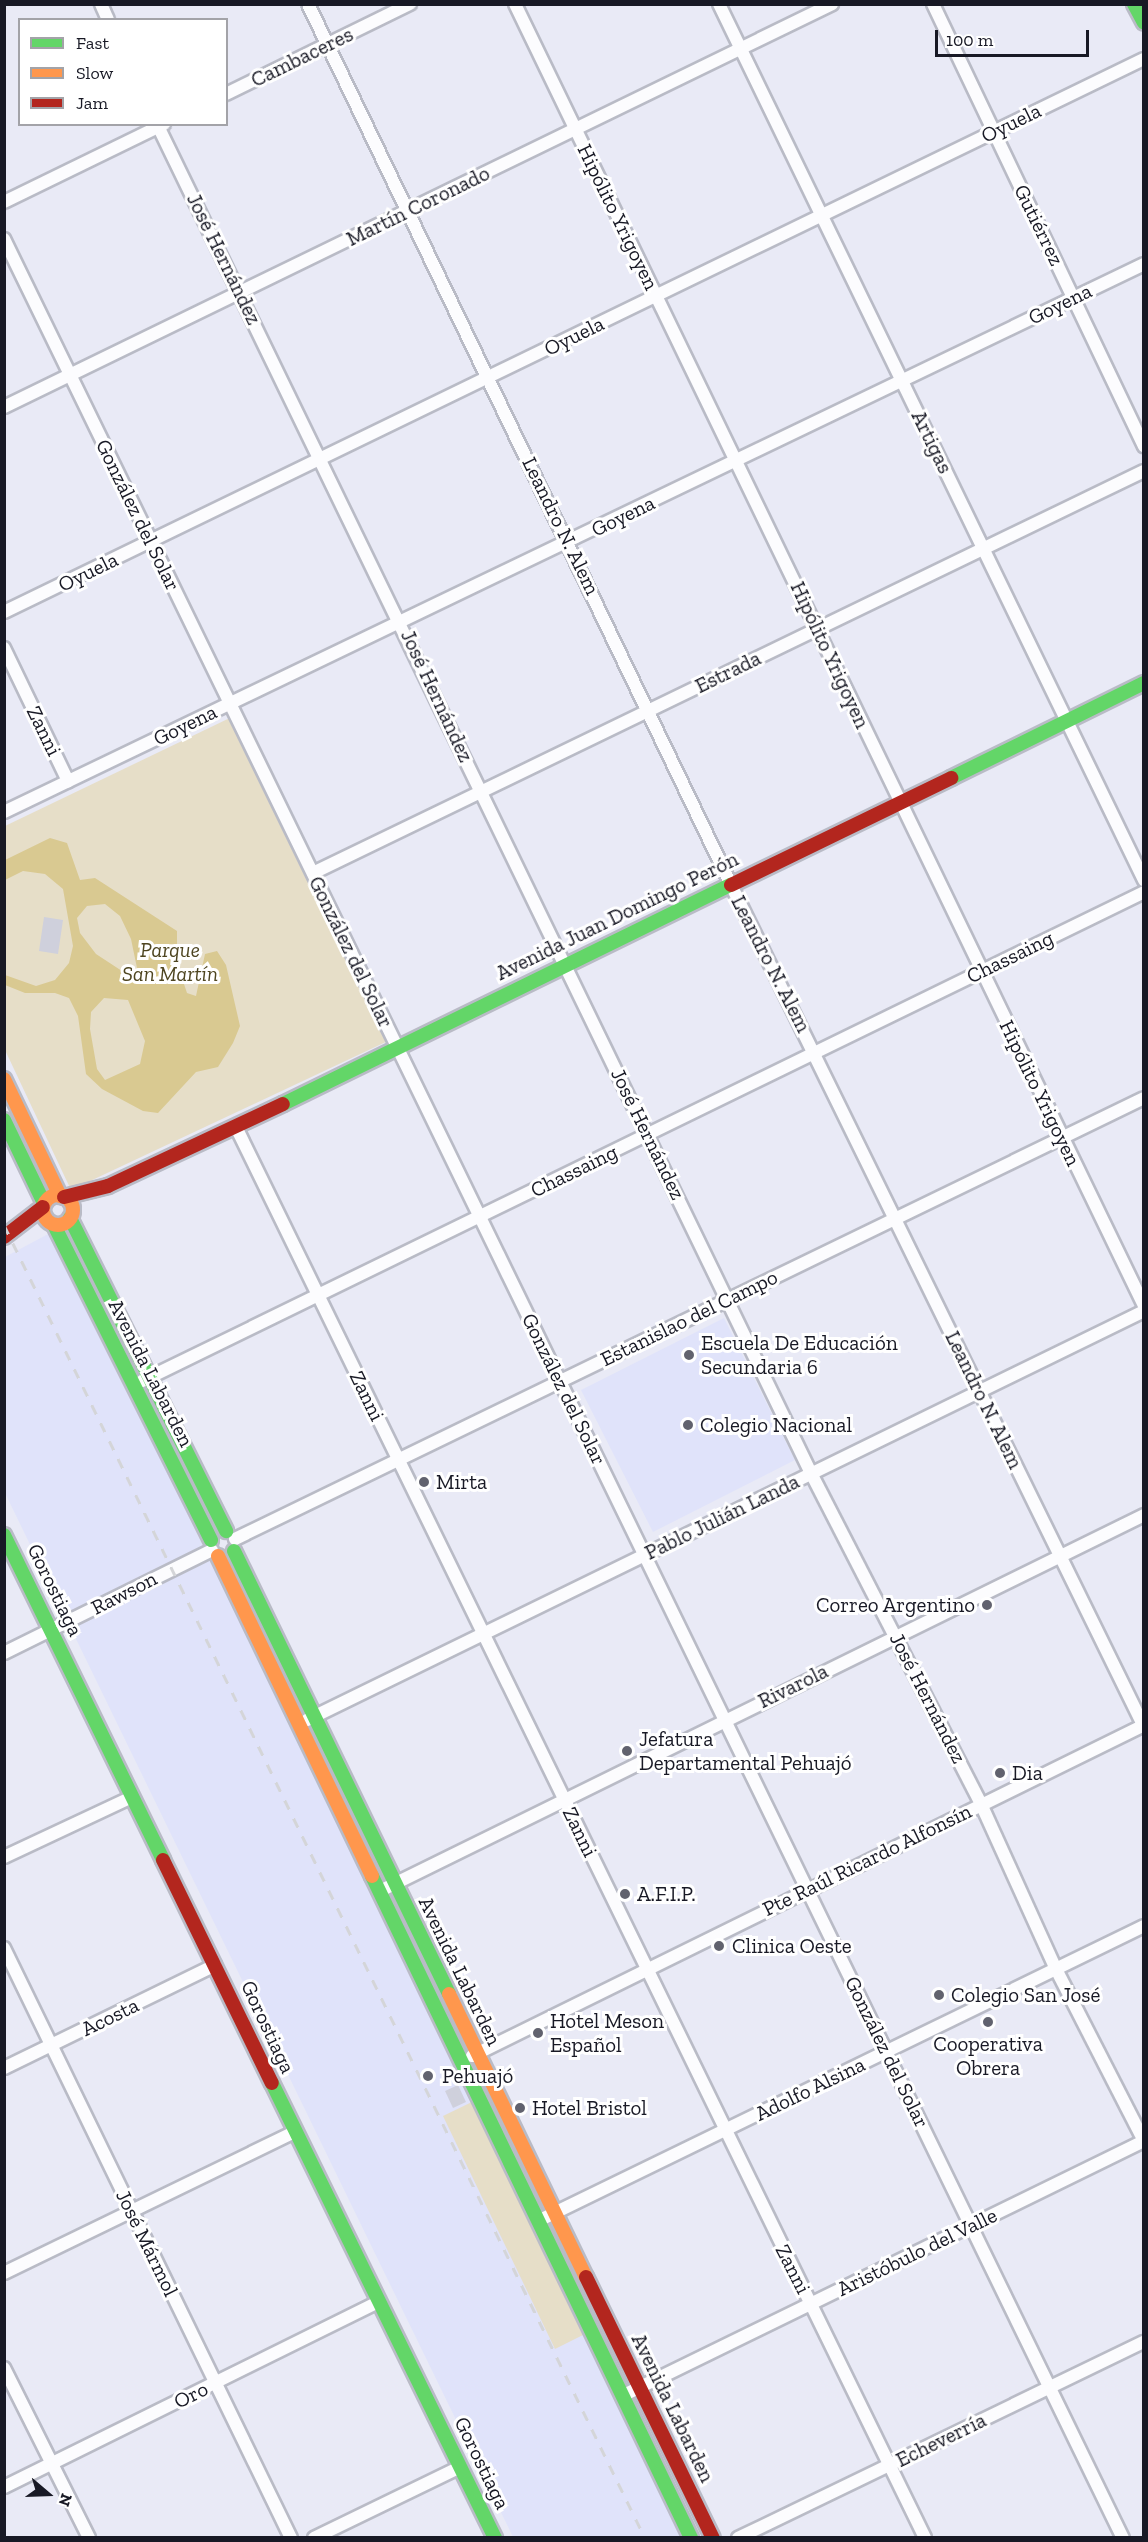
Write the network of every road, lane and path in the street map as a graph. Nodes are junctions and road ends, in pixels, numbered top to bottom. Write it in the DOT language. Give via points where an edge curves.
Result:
graph roads {
  1 [pos="100,4"];
  2 [pos="308,4"];
  3 [pos="410,4"];
  4 [pos="515,4"];
  5 [pos="719,4"];
  6 [pos="832,4"];
  7 [pos="933,4"];
  8 [pos="1134,4"];
  9 [pos="107,18"];
  10 [pos="1143,23"];
  11 [pos="327,45"];
  12 [pos="741,49"];
  13 [pos="1143,59"];
  14 [pos="228,93"];
  15 [pos="158,126"];
  16 [pos="160,126"];
  17 [pos="575,129"];
  18 [pos="994,132"];
  19 [pos="4,202"];
  20 [pos="408,211"];
  21 [pos="822,215"];
  22 [pos="4,239"];
  23 [pos="1143,264"];
  24 [pos="241,292"];
  25 [pos="656,296"];
  26 [pos="1074,297"];
  27 [pos="70,375"];
  28 [pos="489,377"];
  29 [pos="902,381"];
  30 [pos="4,407"];
  31 [pos="1143,446"];
  32 [pos="321,458"];
  33 [pos="736,461"];
  34 [pos="1143,471"];
  35 [pos="151,541"];
  36 [pos="568,542"];
  37 [pos="984,548"];
  38 [pos="4,612"];
  39 [pos="402,623"];
  40 [pos="818,628"];
  41 [pos="4,648"];
  42 [pos="1143,683"];
  43 [pos="230,703"];
  44 [pos="650,710"];
  45 [pos="1066,721"];
  46 [pos="68,782"];
  47 [pos="482,791"];
  48 [pos="900,802"];
  49 [pos="4,812"];
  50 [pos="313,873"];
  51 [pos="1143,880"];
  52 [pos="731,885"];
  53 [pos="1143,892"];
  54 [pos="566,963"];
  55 [pos="982,971"];
  56 [pos="398,1048"];
  57 [pos="815,1053"];
  58 [pos="4,1079"];
  59 [pos="1143,1098"];
  60 [pos="4,1120"];
  61 [pos="236,1127"];
  62 [pos="649,1134"];
  63 [pos="1061,1138"];
  64 [pos="108,1186"];
  65 [pos="62,1196"];
  66 [pos="44,1205"];
  67 [pos="71,1216"];
  68 [pos="480,1217"];
  69 [pos="894,1219"];
  70 [pos="52,1224"];
  71 [pos="20,1229"];
  72 [pos="4,1237"];
  73 [pos="319,1296"];
  74 [pos="727,1300"];
  75 [pos="1143,1306"];
  76 [pos="1143,1311"];
  77 [pos="149,1378"];
  78 [pos="560,1381"];
  79 [pos="133,1385"];
  80 [pos="980,1391"];
  81 [pos="398,1460"];
  82 [pos="811,1473"];
  83 [pos="1143,1515"];
  84 [pos="4,1534"];
  85 [pos="232,1540"];
  86 [pos="214,1549"];
  87 [pos="645,1555"];
  88 [pos="1061,1556"];
  89 [pos="51,1630"];
  90 [pos="483,1634"];
  91 [pos="896,1636"];
  92 [pos="4,1653"];
  93 [pos="314,1717"];
  94 [pos="725,1719"];
  95 [pos="300,1723"];
  96 [pos="1143,1726"];
  97 [pos="132,1797"];
  98 [pos="563,1798"];
  99 [pos="981,1804"];
  100 [pos="4,1857"];
  101 [pos="393,1883"];
  102 [pos="808,1890"];
  103 [pos="380,1891"];
  104 [pos="1143,1926"];
  105 [pos="4,1948"];
  106 [pos="215,1965"];
  107 [pos="646,1967"];
  108 [pos="1056,1969"];
  109 [pos="51,2046"];
  110 [pos="887,2052"];
  111 [pos="478,2053"];
  112 [pos="463,2061"];
  113 [pos="4,2068"];
  114 [pos="724,2131"];
  115 [pos="294,2132"];
  116 [pos="1143,2141"];
  117 [pos="132,2211"];
  118 [pos="547,2217"];
  119 [pos="971,2225"];
  120 [pos="4,2273"];
  121 [pos="378,2303"];
  122 [pos="810,2303"];
  123 [pos="1143,2342"];
  124 [pos="4,2368"];
  125 [pos="215,2383"];
  126 [pos="640,2387"];
  127 [pos="1050,2387"];
  128 [pos="626,2394"];
  129 [pos="52,2463"];
  130 [pos="890,2465"];
  131 [pos="460,2466"];
  132 [pos="4,2487"];
  133 [pos="89,2538"];
  134 [pos="291,2538"];
  135 [pos="314,2538"];
  136 [pos="495,2538"];
  137 [pos="691,2538"];
  138 [pos="713,2538"];
  139 [pos="738,2538"];
  140 [pos="925,2538"];
  141 [pos="1123,2538"];
  1 -- 9 [label="street"];
  2 -- 11 [label="street, Leandro N. Alem"];
  3 -- 11 [label="street, Cambaceres"];
  4 -- 17 [label="street, Hipólito Yrigoyen"];
  5 -- 12 [label="street, Artigas"];
  6 -- 12 [label="street, Martín Coronado"];
  7 -- 18 [label="street, Gutiérrez"];
  8 -- 10 [label="main road"];
  11 -- 14 [label="street, Cambaceres"];
  11 -- 20 [label="street, Leandro N. Alem"];
  12 -- 17 [label="street, Martín Coronado"];
  12 -- 21 [label="street, Artigas"];
  13 -- 18 [label="street, Oyuela"];
  15 -- 19 [label="street"];
  16 -- 24 [label="street, José Hernández"];
  17 -- 20 [label="street, Martín Coronado"];
  17 -- 25 [label="street, Hipólito Yrigoyen"];
  18 -- 21 [label="street, Oyuela"];
  18 -- 26 [label="street, Gutiérrez"];
  20 -- 24 [label="street, Martín Coronado"];
  20 -- 28 [label="street, Leandro N. Alem"];
  21 -- 25 [label="street, Oyuela"];
  21 -- 29 [label="street, Artigas"];
  22 -- 27 [label="street, González del Solar"];
  23 -- 26 [label="street, Goyena"];
  24 -- 27 [label="street, Martín Coronado"];
  24 -- 32 [label="street, José Hernández"];
  25 -- 28 [label="street, Oyuela"];
  25 -- 33 [label="street, Hipólito Yrigoyen"];
  26 -- 29 [label="street, Goyena"];
  26 -- 31 [label="street, Gutiérrez"];
  27 -- 30 [label="street, Martín Coronado"];
  27 -- 35 [label="street, González del Solar"];
  28 -- 32 [label="street, Oyuela"];
  28 -- 36 [label="street, Leandro N. Alem"];
  29 -- 33 [label="street, Goyena"];
  29 -- 37 [label="street, Artigas"];
  32 -- 35 [label="street, Oyuela"];
  32 -- 39 [label="street, José Hernández"];
  33 -- 36 [label="street, Goyena"];
  33 -- 40 [label="street, Hipólito Yrigoyen"];
  34 -- 37 [label="street, Estrada"];
  35 -- 38 [label="street, Oyuela"];
  35 -- 43 [label="street, González del Solar"];
  36 -- 39 [label="street, Goyena"];
  36 -- 44 [label="street, Leandro N. Alem"];
  37 -- 40 [label="street, Estrada"];
  37 -- 45 [label="street, Artigas"];
  39 -- 43 [label="street, Goyena"];
  39 -- 47 [label="street, José Hernández"];
  40 -- 44 [label="street, Estrada"];
  40 -- 48 [label="street, Hipólito Yrigoyen"];
  41 -- 46 [label="street, Zanni"];
  42 -- 45 [label="main road, Avenida Juan Domingo Perón"];
  43 -- 46 [label="street, Goyena"];
  43 -- 50 [label="street, González del Solar"];
  44 -- 47 [label="street, Estrada"];
  44 -- 52 [label="street, Leandro N. Alem"];
  45 -- 48 [label="main road, Avenida Juan Domingo Perón"];
  45 -- 51 [label="street, Artigas"];
  46 -- 49 [label="street, Goyena"];
  47 -- 50 [label="street, Estrada"];
  47 -- 54 [label="street, José Hernández"];
  48 -- 52 [label="main road, Avenida Juan Domingo Perón"];
  48 -- 55 [label="street, Hipólito Yrigoyen"];
  50 -- 56 [label="street, González del Solar"];
  52 -- 54 [label="main road, Avenida Juan Domingo Perón"];
  52 -- 57 [label="street, Leandro N. Alem"];
  53 -- 55 [label="street, Chassaing"];
  54 -- 56 [label="main road, Avenida Juan Domingo Perón"];
  54 -- 62 [label="street, José Hernández"];
  55 -- 57 [label="street, Chassaing"];
  55 -- 63 [label="street, Hipólito Yrigoyen"];
  56 -- 61 [label="main road, Avenida Juan Domingo Perón"];
  56 -- 68 [label="street, González del Solar"];
  57 -- 62 [label="street, Chassaing"];
  57 -- 69 [label="street, Leandro N. Alem"];
  58 -- 65 [label="main road"];
  59 -- 63 [label="street, Estanislao del Campo"];
  60 -- 66 [label="main road"];
  61 -- 64 [label="main road, Avenida Juan Domingo Perón"];
  61 -- 73 [label="street, Zanni"];
  62 -- 68 [label="street, Chassaing"];
  62 -- 74 [label="street, José Hernández"];
  63 -- 69 [label="street, Estanislao del Campo"];
  63 -- 75 [label="street, Hipólito Yrigoyen"];
  64 -- 65 [label="main road, Avenida Juan Domingo Perón"];
  64 -- 67 [label="main road, Avenida Juan Domingo Perón"];
  65 -- 66 [label="main road, Avenida Juan Domingo Perón"];
  65 -- 67 [label="main road, Avenida Labarden"];
  66 -- 70 [label="main road, Avenida Labarden"];
  66 -- 71 [label="main road"];
  67 -- 70 [label="main road, Avenida Juan Domingo Perón"];
  67 -- 77 [label="main road, Avenida Labarden"];
  68 -- 73 [label="street, Chassaing"];
  68 -- 78 [label="street, González del Solar"];
  69 -- 74 [label="street, Estanislao del Campo"];
  69 -- 80 [label="street, Leandro N. Alem"];
  70 -- 71 [label="main road, Avenida Juan Domingo Perón"];
  70 -- 79 [label="main road, Avenida Labarden"];
  71 -- 72 [label="main road"];
  73 -- 77 [label="street, Chassaing"];
  73 -- 81 [label="street, Zanni"];
  74 -- 78 [label="street, Estanislao del Campo"];
  74 -- 82 [label="street, José Hernández"];
  76 -- 80 [label="street, Pablo Julián Landa"];
  77 -- 79 [label="street, Chassaing"];
  77 -- 85 [label="main road, Avenida Labarden"];
  78 -- 81 [label="street, Estanislao del Campo"];
  78 -- 87 [label="street, González del Solar"];
  79 -- 86 [label="main road, Avenida Labarden"];
  80 -- 82 [label="street, Pablo Julián Landa"];
  80 -- 88 [label="street, Leandro N. Alem"];
  81 -- 85 [label="street, Estanislao del Campo"];
  81 -- 90 [label="street, Zanni"];
  82 -- 87 [label="street, Pablo Julián Landa"];
  82 -- 91 [label="street, José Hernández"];
  83 -- 88 [label="street, Rivarola"];
  84 -- 89 [label="main road, Gorostiaga"];
  85 -- 86 [label="main road"];
  85 -- 86 [label="main road"];
  85 -- 93 [label="main road, Avenida Labarden"];
  86 -- 89 [label="street, Rawson"];
  86 -- 95 [label="main road, Avenida Labarden"];
  87 -- 90 [label="street, Pablo Julián Landa"];
  87 -- 94 [label="street, González del Solar"];
  88 -- 91 [label="street, Rivarola"];
  88 -- 96 [label="street, Leandro N. Alem"];
  89 -- 92 [label="street, Rawson"];
  89 -- 97 [label="main road, Gorostiaga"];
  90 -- 93 [label="street, Pablo Julián Landa"];
  90 -- 98 [label="street, Zanni"];
  91 -- 94 [label="street, Rivarola"];
  91 -- 99 [label="street, José Hernández"];
  93 -- 95 [label="street, Pablo Julián Landa"];
  93 -- 101 [label="main road, Avenida Labarden"];
  94 -- 98 [label="street, Rivarola"];
  94 -- 102 [label="street, González del Solar"];
  95 -- 103 [label="main road, Avenida Labarden"];
  96 -- 99 [label="street, Pte Raúl Ricardo Alfonsín"];
  97 -- 100 [label="street"];
  97 -- 106 [label="main road, Gorostiaga"];
  98 -- 101 [label="street, Rivarola"];
  98 -- 107 [label="street, Zanni"];
  99 -- 102 [label="street, Pte Raúl Ricardo Alfonsín"];
  99 -- 108 [label="street, José Hernández"];
  101 -- 103 [label="street, Rivarola"];
  101 -- 111 [label="main road, Avenida Labarden"];
  102 -- 107 [label="street, Pte Raúl Ricardo Alfonsín"];
  102 -- 110 [label="street, González del Solar"];
  103 -- 112 [label="main road, Avenida Labarden"];
  104 -- 108 [label="street, Adolfo Alsina"];
  105 -- 109 [label="street, José Mármol"];
  106 -- 109 [label="street, Acosta"];
  106 -- 115 [label="main road, Gorostiaga"];
  107 -- 111 [label="street, Pte Raúl Ricardo Alfonsín"];
  107 -- 114 [label="street, Zanni"];
  108 -- 110 [label="street, Adolfo Alsina"];
  108 -- 116 [label="street, José Hernández"];
  109 -- 113 [label="street, Acosta"];
  109 -- 117 [label="street, José Mármol"];
  110 -- 114 [label="street, Adolfo Alsina"];
  110 -- 119 [label="street, González del Solar"];
  111 -- 112 [label="street, Pte Raúl Ricardo Alfonsín"];
  111 -- 118 [label="main road, Avenida Labarden"];
  112 -- 118 [label="main road, Avenida Labarden"];
  114 -- 118 [label="street, Adolfo Alsina"];
  114 -- 122 [label="street, Zanni"];
  115 -- 117 [label="street"];
  115 -- 121 [label="main road, Gorostiaga"];
  116 -- 119 [label="street, Aristóbulo del Valle"];
  117 -- 120 [label="street"];
  117 -- 125 [label="street, José Mármol"];
  118 -- 126 [label="main road, Avenida Labarden"];
  118 -- 128 [label="main road, Avenida Labarden"];
  119 -- 122 [label="street, Aristóbulo del Valle"];
  119 -- 127 [label="street, González del Solar"];
  121 -- 125 [label="street, Oro"];
  121 -- 131 [label="main road, Gorostiaga"];
  122 -- 126 [label="street, Aristóbulo del Valle"];
  122 -- 130 [label="street, Zanni"];
  123 -- 127 [label="street, Echeverría"];
  124 -- 129 [label="street"];
  125 -- 129 [label="street, Oro"];
  125 -- 134 [label="street, José Mármol"];
  126 -- 128 [label="street, Aristóbulo del Valle"];
  126 -- 138 [label="main road, Avenida Labarden"];
  127 -- 130 [label="street, Echeverría"];
  127 -- 141 [label="street, González del Solar"];
  128 -- 137 [label="main road, Avenida Labarden"];
  129 -- 132 [label="street, Oro"];
  129 -- 133 [label="street"];
  130 -- 139 [label="street, Echeverría"];
  130 -- 140 [label="street, Zanni"];
  131 -- 135 [label="street"];
  131 -- 136 [label="main road, Gorostiaga"];
}
